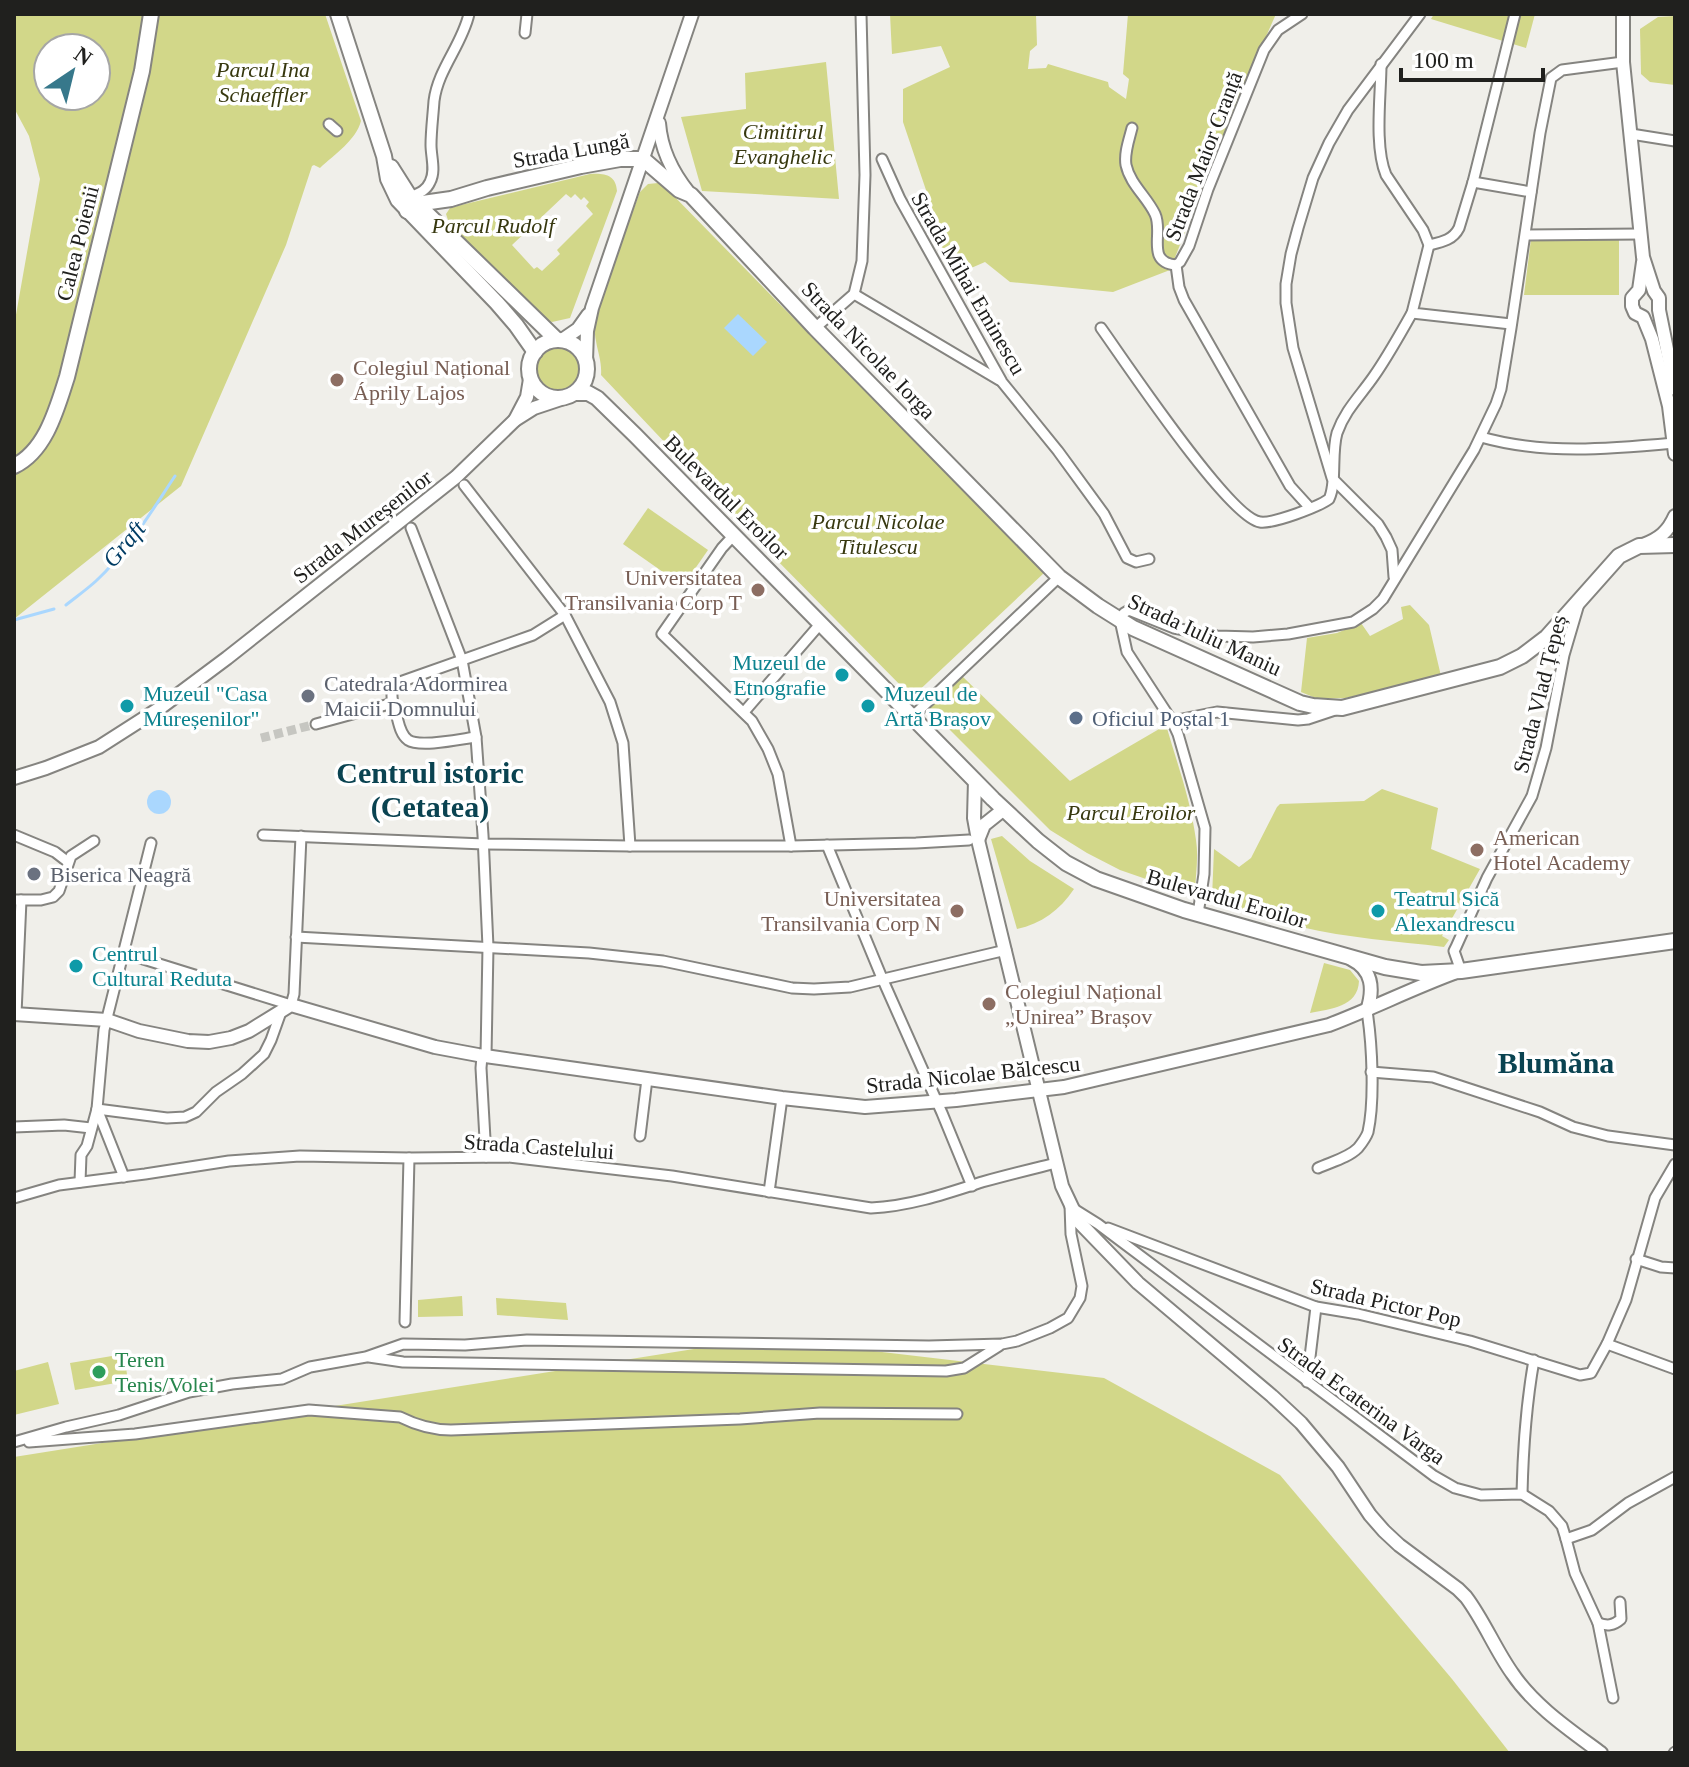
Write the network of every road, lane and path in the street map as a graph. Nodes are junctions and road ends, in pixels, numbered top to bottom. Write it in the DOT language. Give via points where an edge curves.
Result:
graph roads {
  1 [pos="151,14"];
  2 [pos="338,14"];
  3 [pos="469,14"];
  4 [pos="527,14"];
  5 [pos="692,14"];
  6 [pos="861,14"];
  7 [pos="1302,14"];
  8 [pos="1420,14"];
  9 [pos="1515,14"];
  10 [pos="1623,14"];
  11 [pos="525,33"];
  12 [pos="1623,62"];
  13 [pos="1381,64"];
  14 [pos="658,115"];
  15 [pos="329,124"];
  16 [pos="1132,128"];
  17 [pos="337,131"];
  18 [pos="1631,134"];
  19 [pos="1675,141"];
  20 [pos="643,159"];
  21 [pos="882,159"];
  22 [pos="1473,182"];
  23 [pos="1531,192"];
  24 [pos="691,195"];
  25 [pos="451,199"];
  26 [pos="412,204"];
  27 [pos="431,225"];
  28 [pos="1641,234"];
  29 [pos="1526,235"];
  30 [pos="1429,245"];
  31 [pos="1643,257"];
  32 [pos="1176,265"];
  33 [pos="1639,290"];
  34 [pos="1654,291"];
  35 [pos="854,294"];
  36 [pos="592,308"];
  37 [pos="1659,310"];
  38 [pos="1412,313"];
  39 [pos="1643,317"];
  40 [pos="1511,324"];
  41 [pos="815,328"];
  42 [pos="1101,328"];
  43 [pos="559,340"];
  44 [pos="535,352"];
  45 [pos="586,361"];
  46 [pos="530,379"];
  47 [pos="1002,382"];
  48 [pos="1675,389"];
  49 [pos="570,396"];
  50 [pos="515,420"];
  51 [pos="1481,437"];
  52 [pos="1674,449"];
  53 [pos="14,466"];
  54 [pos="1332,478"];
  55 [pos="464,485"];
  56 [pos="1310,508"];
  57 [pos="1675,516"];
  58 [pos="411,528"];
  59 [pos="734,535"];
  60 [pos="1675,545"];
  61 [pos="1639,546"];
  62 [pos="1149,559"];
  63 [pos="1059,577"];
  64 [pos="1394,580"];
  65 [pos="1581,597"];
  66 [pos="565,615"];
  67 [pos="1120,620"];
  68 [pos="821,623"];
  69 [pos="462,660"];
  70 [pos="393,703"];
  71 [pos="1342,708"];
  72 [pos="744,712"];
  73 [pos="913,716"];
  74 [pos="1172,721"];
  75 [pos="316,724"];
  76 [pos="476,737"];
  77 [pos="14,778"];
  78 [pos="975,780"];
  79 [pos="1004,809"];
  80 [pos="14,835"];
  81 [pos="263,835"];
  82 [pos="301,836"];
  83 [pos="973,840"];
  84 [pos="94,841"];
  85 [pos="151,843"];
  86 [pos="484,844"];
  87 [pos="827,845"];
  88 [pos="630,846"];
  89 [pos="791,846"];
  90 [pos="68,862"];
  91 [pos="17,900"];
  92 [pos="1198,914"];
  93 [pos="296,937"];
  94 [pos="1675,941"];
  95 [pos="488,947"];
  96 [pos="1006,950"];
  97 [pos="124,953"];
  98 [pos="1338,953"];
  99 [pos="1461,971"];
  100 [pos="882,978"];
  101 [pos="286,1008"];
  102 [pos="1367,1011"];
  103 [pos="15,1014"];
  104 [pos="107,1020"];
  105 [pos="484,1056"];
  106 [pos="1371,1072"];
  107 [pos="647,1079"];
  108 [pos="1040,1090"];
  109 [pos="782,1098"];
  110 [pos="937,1101"];
  111 [pos="97,1109"];
  112 [pos="14,1127"];
  113 [pos="91,1128"];
  114 [pos="640,1136"];
  115 [pos="1675,1145"];
  116 [pos="486,1157"];
  117 [pos="409,1158"];
  118 [pos="1056,1163"];
  119 [pos="1675,1164"];
  120 [pos="1318,1168"];
  121 [pos="124,1177"];
  122 [pos="80,1182"];
  123 [pos="972,1186"];
  124 [pos="769,1192"];
  125 [pos="14,1198"];
  126 [pos="1070,1205"];
  127 [pos="1098,1224"];
  128 [pos="1636,1259"];
  129 [pos="1675,1268"];
  130 [pos="1316,1307"];
  131 [pos="405,1322"];
  132 [pos="1002,1344"];
  133 [pos="1607,1344"];
  134 [pos="366,1357"];
  135 [pos="1534,1360"];
  136 [pos="1675,1369"];
  137 [pos="1307,1382"];
  138 [pos="957,1414"];
  139 [pos="14,1443"];
  140 [pos="1675,1477"];
  141 [pos="1522,1494"];
  142 [pos="1566,1539"];
  143 [pos="1620,1602"];
  144 [pos="1598,1623"];
  145 [pos="1613,1698"];
  146 [pos="1601,1753"];
  1 -- 53 [label="main road, Calea Poienii" via="142,71 67,377 40,442"];
  2 -- 26 [label="main road" via="388,179 393,191"];
  3 -- 26 [label="street" via="438,84 431,180"];
  4 -- 11 [label="street"];
  5 -- 14 [label="street, Strada Lungă"];
  6 -- 35 [label="street" via="865,175 862,261"];
  7 -- 32 [label="street, Strada Maior Cranță" via="1278,30 1264,50 1189,246"];
  8 -- 13 [label="street"];
  9 -- 22 [label="street"];
  10 -- 12 [label="street"];
  12 -- 18 [label="street"];
  12 -- 23 [label="street" via="1562,70 1551,78"];
  13 -- 30 [label="street" via="1383,167"];
  13 -- 54 [label="street" via="1342,121 1313,178 1286,284 1293,348"];
  14 -- 20 [label="street, Strada Lungă"];
  14 -- 24 [label="street" via="662,146"];
  15 -- 17 [label="street"];
  16 -- 32 [label="street, Strada Maior Cranță" via="1126,166 1156,215 1160,258"];
  18 -- 19 [label="street"];
  18 -- 28 [label="street"];
  20 -- 24 [label="main road, Strada Nicolae Iorga"];
  20 -- 25 [label="main road, Strada Lungă" via="581,166"];
  20 -- 36 [label="street"];
  21 -- 47 [label="street, Strada Mihai Eminescu"];
  22 -- 23 [label="street"];
  22 -- 30 [label="street" via="1456,233"];
  23 -- 29 [label="street"];
  24 -- 41 [label="main road, Strada Nicolae Iorga"];
  25 -- 26 [label="main road, Strada Lungă"];
  25 -- 27 [label="main road"];
  26 -- 27 [label="main road"];
  27 -- 43 [label="main road"];
  27 -- 44 [label="main road"];
  28 -- 29 [label="street"];
  28 -- 31 [label="street"];
  29 -- 40 [label="street"];
  30 -- 38 [label="street"];
  31 -- 33 [label="street"];
  31 -- 34 [label="street"];
  32 -- 56 [label="street" via="1184,300 1290,486"];
  33 -- 34 [label="street"];
  33 -- 39 [label="street" via="1632,306"];
  34 -- 37 [label="street"];
  35 -- 41 [label="street"];
  35 -- 47 [label="street"];
  36 -- 43 [label="street" via="583,324"];
  36 -- 45 [label="street"];
  37 -- 39 [label="street"];
  37 -- 48 [label="street"];
  38 -- 40 [label="street"];
  38 -- 54 [label="street" via="1347,411 1337,434"];
  39 -- 52 [label="street" via="1669,406"];
  40 -- 51 [label="street" via="1501,389"];
  41 -- 63 [label="main road, Strada Nicolae Iorga"];
  42 -- 56 [label="street" via="1209,477 1247,516 1268,522"];
  43 -- 44 [label="main road"];
  43 -- 45 [label="main road" via="577,347"];
  44 -- 46 [label="main road"];
  45 -- 49 [label="main road" via="586,379"];
  46 -- 49 [label="main road" via="547,397"];
  46 -- 50 [label="street, Strada Mureșenilor"];
  47 -- 62 [label="street, Strada Mihai Eminescu" via="1104,514 1127,558"];
  49 -- 50 [label="street, Strada Mureșenilor"];
  49 -- 59 [label="main road, Bulevardul Eroilor" via="588,393 597,398"];
  50 -- 77 [label="street, Strada Mureșenilor" via="456,477 227,658 128,729 99,747"];
  51 -- 52 [label="street" via="1563,450"];
  51 -- 64 [label="street"];
  54 -- 56 [label="street" via="1329,499"];
  54 -- 64 [label="street" via="1386,537"];
  55 -- 66 [label="street"];
  57 -- 61 [label="street" via="1666,532"];
  58 -- 69 [label="street"];
  59 -- 68 [label="main road, Bulevardul Eroilor"];
  59 -- 72 [label="street" via="662,634"];
  60 -- 61 [label="main road"];
  61 -- 65 [label="main road, Strada Iuliu Maniu" via="1619,556"];
  63 -- 67 [label="main road, Strada Iuliu Maniu"];
  63 -- 73 [label="street"];
  64 -- 67 [label="street" via="1383,599 1353,622 1288,634 1217,636 1174,628 1129,610"];
  65 -- 71 [label="main road, Strada Iuliu Maniu" via="1547,637 1509,663"];
  65 -- 99 [label="street, Strada Vlad Țepeș" via="1534,788 1454,951"];
  66 -- 69 [label="street" via="533,635"];
  66 -- 88 [label="street" via="599,679 623,743"];
  67 -- 71 [label="main road, Strada Iuliu Maniu" via="1300,703"];
  67 -- 74 [label="street" via="1127,652"];
  68 -- 72 [label="street"];
  68 -- 73 [label="main road, Bulevardul Eroilor"];
  69 -- 70 [label="street" via="396,684"];
  69 -- 76 [label="street"];
  70 -- 75 [label="street"];
  70 -- 76 [label="street" via="409,741"];
  71 -- 74 [label="street, Strada Iuliu Maniu" via="1298,720 1217,712"];
  72 -- 89 [label="street" via="778,774"];
  73 -- 78 [label="main road, Bulevardul Eroilor"];
  74 -- 92 [label="street" via="1205,828"];
  76 -- 86 [label="street"];
  78 -- 79 [label="main road, Bulevardul Eroilor"];
  78 -- 83 [label="street"];
  79 -- 83 [label="street"];
  79 -- 92 [label="main road, Bulevardul Eroilor" via="1066,863 1121,889"];
  80 -- 90 [label="street"];
  81 -- 82 [label="street"];
  82 -- 86 [label="street"];
  82 -- 93 [label="street"];
  83 -- 87 [label="street"];
  83 -- 96 [label="street"];
  84 -- 90 [label="street"];
  85 -- 97 [label="street"];
  86 -- 88 [label="street"];
  86 -- 95 [label="street"];
  87 -- 89 [label="street"];
  87 -- 100 [label="street"];
  88 -- 89 [label="street"];
  90 -- 91 [label="street" via="53,897"];
  91 -- 103 [label="street"];
  92 -- 98 [label="main road, Bulevardul Eroilor"];
  93 -- 95 [label="street"];
  93 -- 101 [label="street" via="294,994"];
  94 -- 99 [label="main road, Bulevardul Eroilor"];
  95 -- 100 [label="street" via="663,961 792,988 850,987"];
  95 -- 105 [label="street"];
  96 -- 100 [label="street"];
  96 -- 108 [label="street"];
  97 -- 101 [label="street"];
  97 -- 104 [label="street"];
  98 -- 99 [label="main road, Bulevardul Eroilor" via="1421,973"];
  98 -- 102 [label="street" via="1369,975"];
  99 -- 102 [label="street, Strada Nicolae Bălcescu"];
  100 -- 110 [label="street"];
  101 -- 104 [label="street" via="249,1031 209,1042 139,1031"];
  101 -- 105 [label="street, Strada Nicolae Bălcescu"];
  101 -- 111 [label="street" via="264,1054 196,1112 167,1118"];
  102 -- 106 [label="street"];
  102 -- 108 [label="street, Strada Nicolae Bălcescu" via="1295,1034"];
  103 -- 104 [label="street"];
  104 -- 111 [label="street"];
  105 -- 107 [label="street, Strada Nicolae Bălcescu"];
  105 -- 116 [label="street"];
  106 -- 115 [label="street" via="1433,1077 1573,1127"];
  106 -- 120 [label="street" via="1365,1139 1353,1152"];
  107 -- 109 [label="street, Strada Nicolae Bălcescu"];
  107 -- 114 [label="street"];
  108 -- 110 [label="street, Strada Nicolae Bălcescu"];
  108 -- 118 [label="street"];
  109 -- 110 [label="street, Strada Nicolae Bălcescu" via="865,1107"];
  109 -- 124 [label="street"];
  110 -- 123 [label="street"];
  111 -- 113 [label="street"];
  111 -- 121 [label="street"];
  112 -- 113 [label="street"];
  113 -- 122 [label="street" via="81,1155"];
  116 -- 117 [label="street, Strada Castelului"];
  116 -- 124 [label="street, Strada Castelului"];
  117 -- 121 [label="street, Strada Castelului" via="275,1157"];
  117 -- 131 [label="street"];
  118 -- 123 [label="street, Strada Castelului"];
  118 -- 126 [label="street"];
  119 -- 128 [label="street" via="1655,1198"];
  121 -- 122 [label="street, Strada Castelului"];
  122 -- 125 [label="street, Strada Castelului"];
  123 -- 124 [label="street, Strada Castelului" via="920,1202 871,1208"];
  126 -- 127 [label="street, Strada Ecaterina Varga"];
  126 -- 132 [label="street" via="1082,1286 1078,1303 1068,1318 1050,1328"];
  126 -- 146 [label="street" via="1084,1227 1146,1291 1301,1423 1384,1531 1466,1597 1512,1674 1530,1694"];
  127 -- 130 [label="street, Strada Pictor Pop"];
  127 -- 137 [label="street, Strada Ecaterina Varga"];
  128 -- 129 [label="street"];
  128 -- 133 [label="street"];
  130 -- 135 [label="street, Strada Pictor Pop"];
  130 -- 137 [label="street"];
  132 -- 134 [label="street" via="527,1340 403,1344"];
  132 -- 134 [label="street" via="964,1368 946,1371 403,1362"];
  133 -- 135 [label="street, Strada Pictor Pop" via="1591,1373 1580,1375"];
  133 -- 136 [label="street"];
  134 -- 139 [label="street" via="310,1367 282,1379 189,1392"];
  135 -- 141 [label="street"];
  137 -- 141 [label="street, Strada Ecaterina Varga" via="1455,1488 1481,1495"];
  138 -- 139 [label="street" via="820,1413 437,1430 400,1417 309,1410 135,1434"];
  140 -- 142 [label="street" via="1592,1530"];
  141 -- 142 [label="street" via="1549,1511"];
  142 -- 144 [label="street"];
  143 -- 144 [label="street" via="1621,1619 1616,1624"];
  144 -- 145 [label="street"];
}
